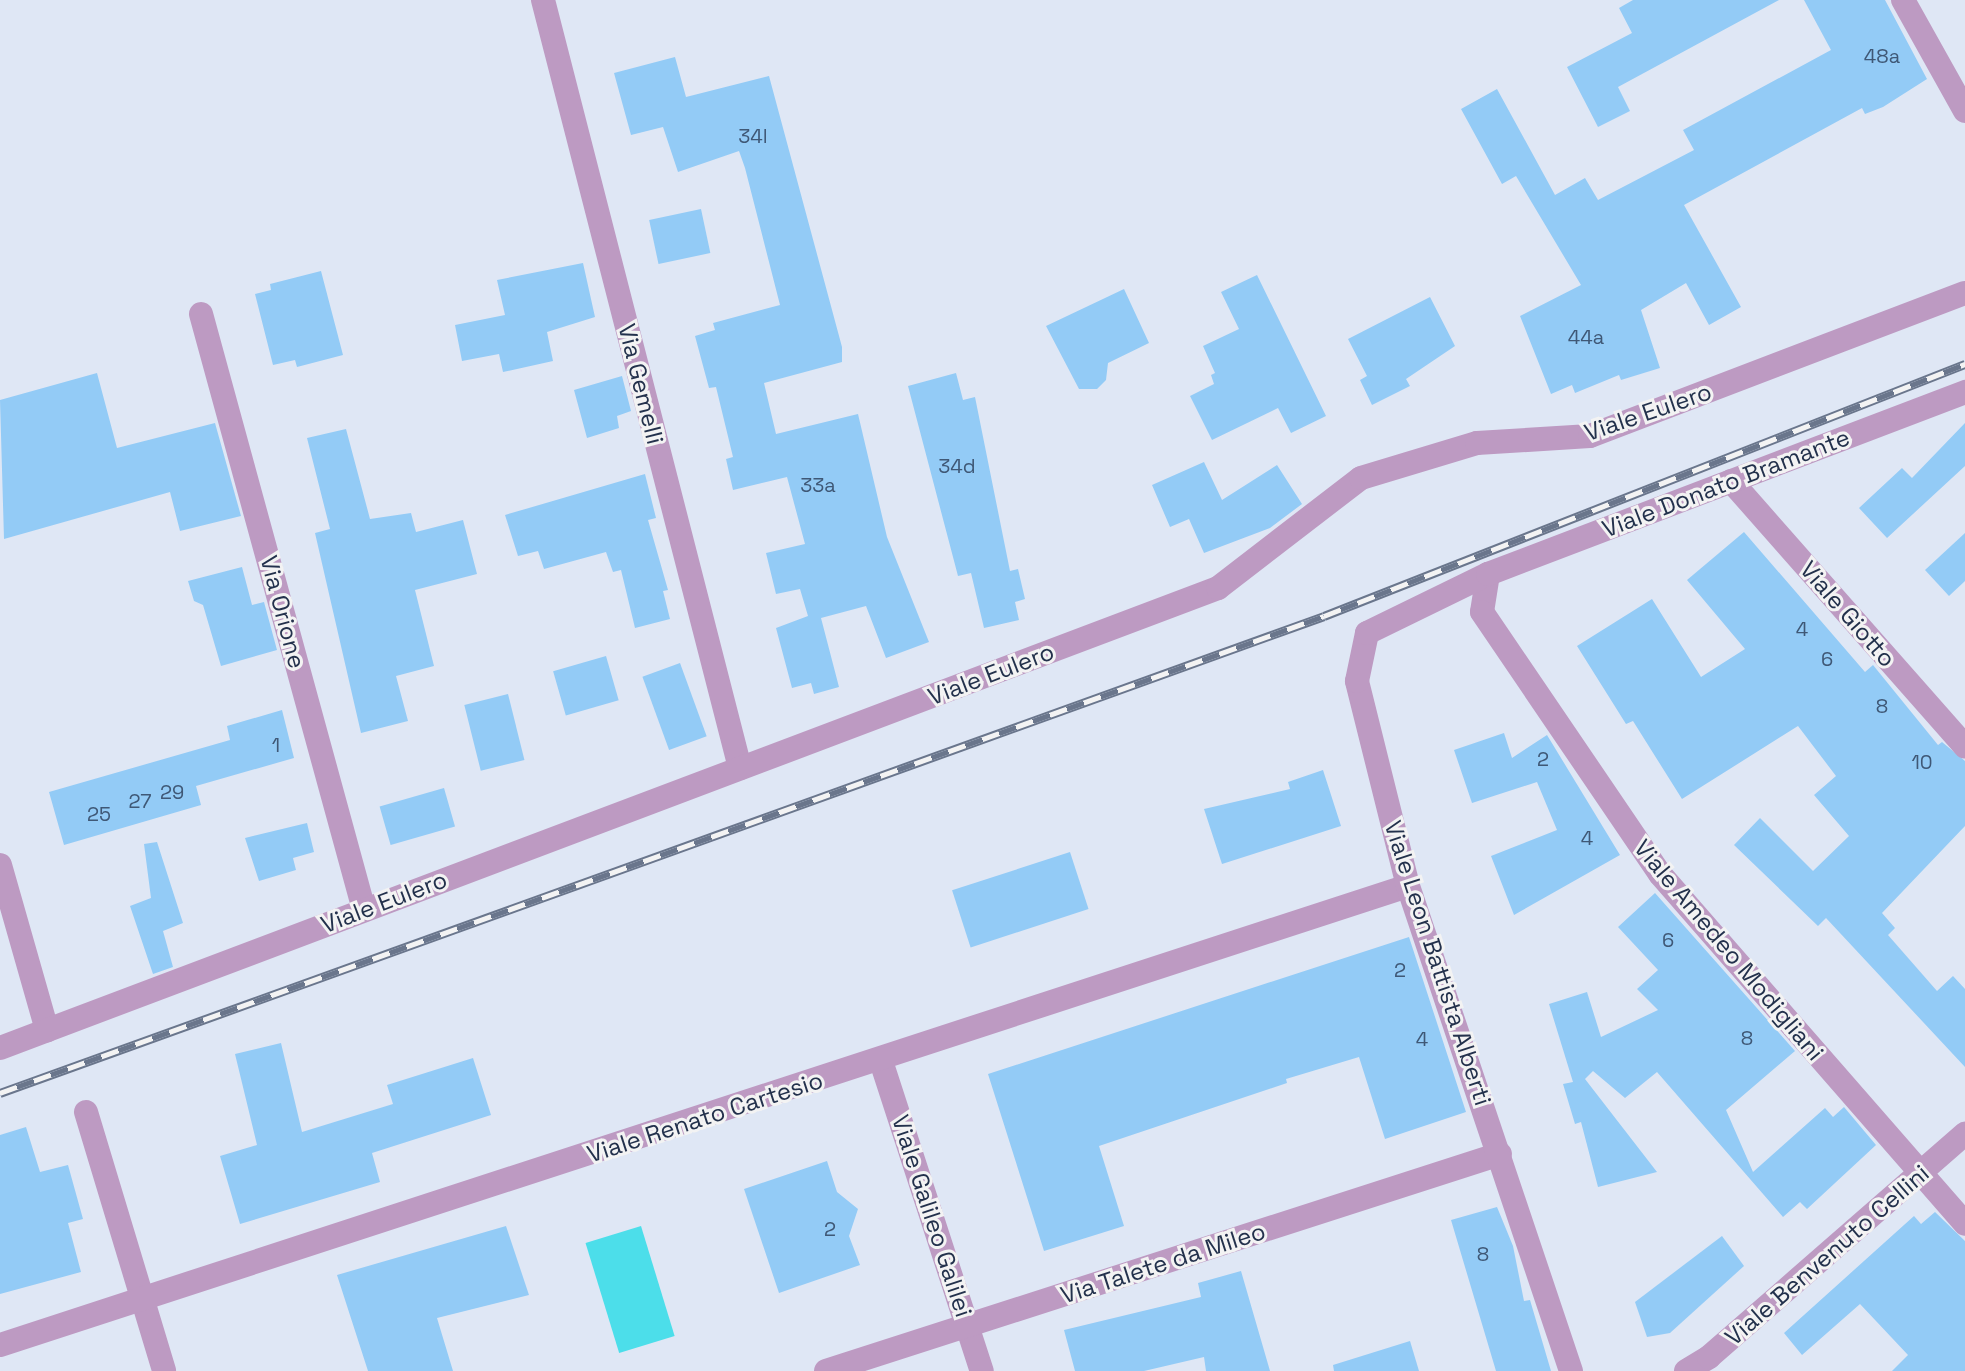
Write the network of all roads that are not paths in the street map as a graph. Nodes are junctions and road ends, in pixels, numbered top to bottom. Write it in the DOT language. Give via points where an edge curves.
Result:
graph roads {
  1 [pos="543,0"];
  2 [pos="1903,0"];
  3 [pos="1965,111"];
  4 [pos="1965,293"];
  5 [pos="201,314"];
  6 [pos="1965,392"];
  7 [pos="1731,481"];
  8 [pos="1488,574"];
  9 [pos="1965,746"];
  10 [pos="740,768"];
  11 [pos="0,865"];
  12 [pos="1408,886"];
  13 [pos="364,910"];
  14 [pos="47,1030"];
  15 [pos="0,1048"];
  16 [pos="881,1061"];
  17 [pos="86,1112"];
  18 [pos="1965,1134"];
  19 [pos="1500,1154"];
  20 [pos="1921,1176"];
  21 [pos="1965,1224"];
  22 [pos="144,1298"];
  23 [pos="968,1325"];
  24 [pos="0,1345"];
  25 [pos="1715,1364"];
  26 [pos="164,1371"];
  27 [pos="826,1371"];
  28 [pos="982,1371"];
  29 [pos="1571,1371"];
  30 [pos="1686,1371"];
  1 -- 10 [label="street, Via Gemelli"];
  2 -- 3 [label="street"];
  4 -- 10 [label="street, Viale Eulero" via="1590,436 1477,443 1361,478 1218,588"];
  5 -- 13 [label="street, Via Orione"];
  6 -- 7 [label="street, Viale Donato Bramante"];
  7 -- 8 [label="street, Viale Donato Bramante"];
  7 -- 9 [label="street, Viale Giotto"];
  8 -- 12 [label="street, Viale Leon Battista Alberti" via="1367,633 1357,681"];
  8 -- 20 [label="street, Viale Amedeo Modigliani" via="1482,612 1660,874"];
  10 -- 13 [label="street, Viale Eulero"];
  11 -- 14 [label="street"];
  12 -- 16 [label="street, Viale Renato Cartesio"];
  12 -- 19 [label="street, Viale Leon Battista Alberti"];
  13 -- 14 [label="street, Viale Eulero"];
  14 -- 15 [label="street, Viale Eulero"];
  16 -- 22 [label="street, Viale Renato Cartesio"];
  16 -- 23 [label="street, Viale Galileo Galilei"];
  17 -- 22 [label="street"];
  18 -- 20 [label="street, Viale Benvenuto Cellini"];
  19 -- 23 [label="street, Via Talete da Mileo"];
  19 -- 29 [label="street, Viale Leon Battista Alberti"];
  20 -- 21 [label="street, Viale Amedeo Modigliani"];
  20 -- 25 [label="street, Viale Benvenuto Cellini"];
  22 -- 24 [label="street, Viale Renato Cartesio"];
  22 -- 26 [label="street"];
  23 -- 27 [label="street, Via Talete da Mileo"];
  23 -- 28 [label="street, Viale Galileo Galilei"];
  25 -- 30 [label="street, Viale Benvenuto Cellini"];
}
